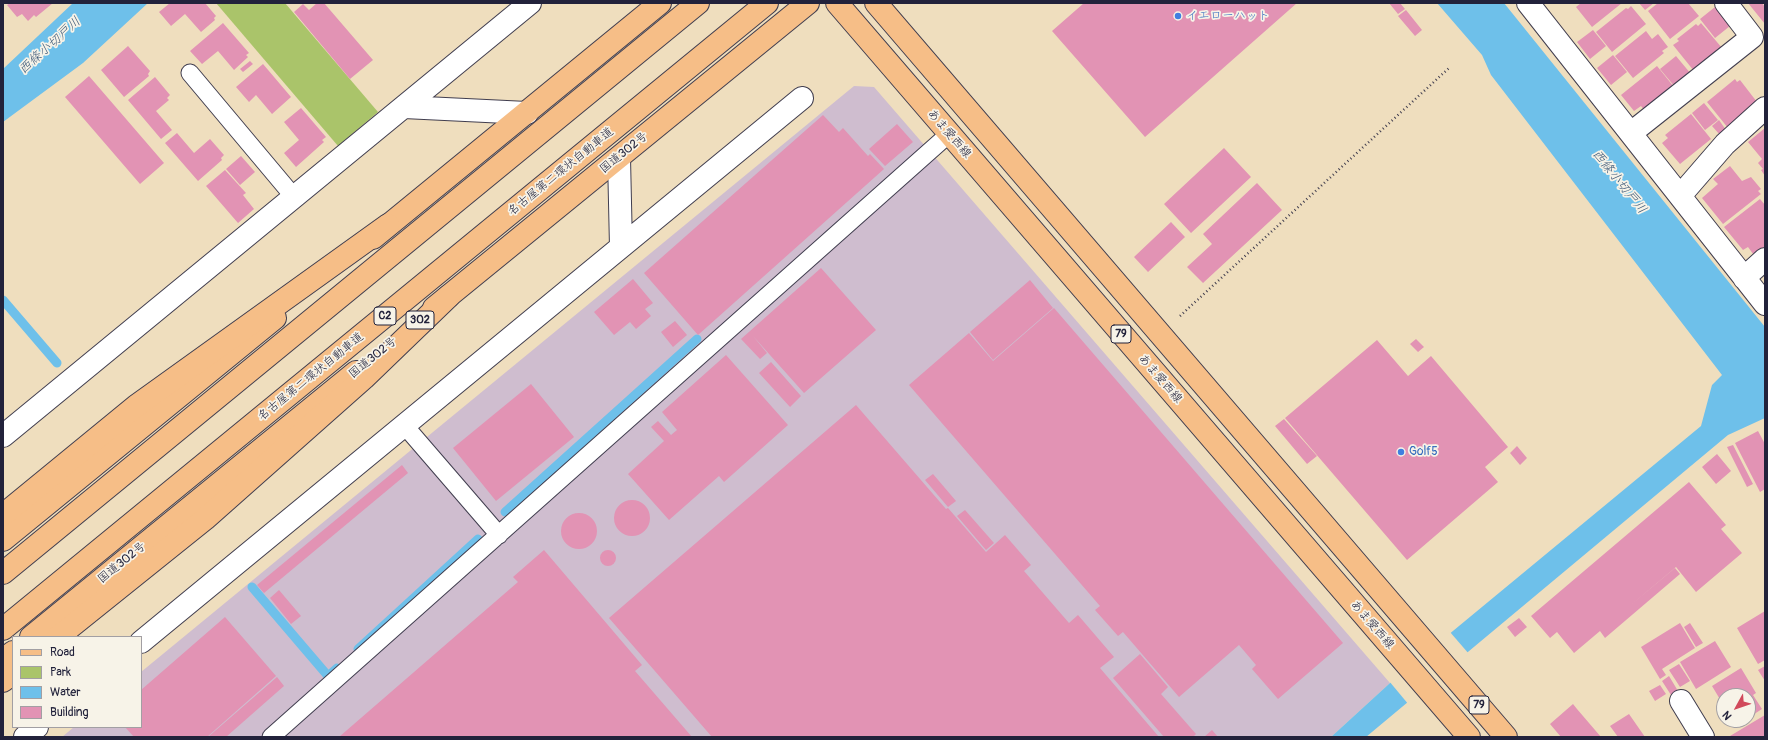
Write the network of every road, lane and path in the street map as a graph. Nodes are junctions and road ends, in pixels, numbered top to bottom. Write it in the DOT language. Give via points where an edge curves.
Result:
graph roads {
  1 [pos="530,3"];
  2 [pos="660,3"];
  3 [pos="698,3"];
  4 [pos="767,3"];
  5 [pos="808,3"];
  6 [pos="837,3"];
  7 [pos="876,3"];
  8 [pos="1528,3"];
  9 [pos="1726,3"];
  10 [pos="1449,68"];
  11 [pos="190,73"];
  12 [pos="802,98"];
  13 [pos="404,107"];
  14 [pos="1765,108"];
  15 [pos="527,113"];
  16 [pos="1630,133"];
  17 [pos="949,134"];
  18 [pos="618,158"];
  19 [pos="1680,196"];
  20 [pos="294,197"];
  21 [pos="388,225"];
  22 [pos="621,247"];
  23 [pos="1765,259"];
  24 [pos="1744,278"];
  25 [pos="449,296"];
  26 [pos="1765,304"];
  27 [pos="1177,319"];
  28 [pos="405,426"];
  29 [pos="3,436"];
  30 [pos="3,515"];
  31 [pos="499,535"];
  32 [pos="3,540"];
  33 [pos="3,573"];
  34 [pos="3,630"];
  35 [pos="32,636"];
  36 [pos="59,636"];
  37 [pos="142,641"];
  38 [pos="12,653"];
  39 [pos="3,660"];
  40 [pos="12,674"];
  41 [pos="3,681"];
  42 [pos="1681,701"];
  43 [pos="36,728"];
  44 [pos="25,737"];
  45 [pos="272,737"];
  46 [pos="1468,737"];
  47 [pos="1506,737"];
  48 [pos="1703,737"];
  1 -- 13 [label="street"];
  2 -- 15 [label="main road"];
  3 -- 33 [label="main road"];
  4 -- 34 [label="main road, 名古屋第二環状自動車道 / C2"];
  5 -- 18 [label="main road, 国道302号 / 302"];
  6 -- 17 [label="main road, あま愛西線 / 79"];
  7 -- 47 [label="main road, 79"];
  8 -- 16 [label="street"];
  9 -- 16 [label="street" via="1752,37"];
  10 -- 27 [label="path"];
  11 -- 20 [label="lane"];
  12 -- 22 [label="street"];
  13 -- 15 [label="street"];
  13 -- 20 [label="street"];
  14 -- 19 [label="street" via="1725,144"];
  15 -- 21 [label="main road"];
  16 -- 19 [label="street"];
  17 -- 31 [label="lane"];
  17 -- 46 [label="main road, あま愛西線 / 79"];
  18 -- 22 [label="street"];
  18 -- 25 [label="main road, 国道302号 / 302"];
  19 -- 24 [label="street"];
  20 -- 29 [label="street"];
  21 -- 30 [label="main road" via="136,406"];
  21 -- 32 [label="main road"];
  22 -- 28 [label="street"];
  23 -- 24 [label="street"];
  24 -- 26 [label="street"];
  25 -- 35 [label="main road, 国道302号 / 302"];
  25 -- 36 [label="main road" via="364,378 205,519"];
  28 -- 31 [label="lane"];
  28 -- 37 [label="street"];
  31 -- 45 [label="lane"];
  38 -- 39 [label="main road"];
  40 -- 41 [label="main road"];
  42 -- 48 [label="street"];
  43 -- 44 [label="street"];
}
